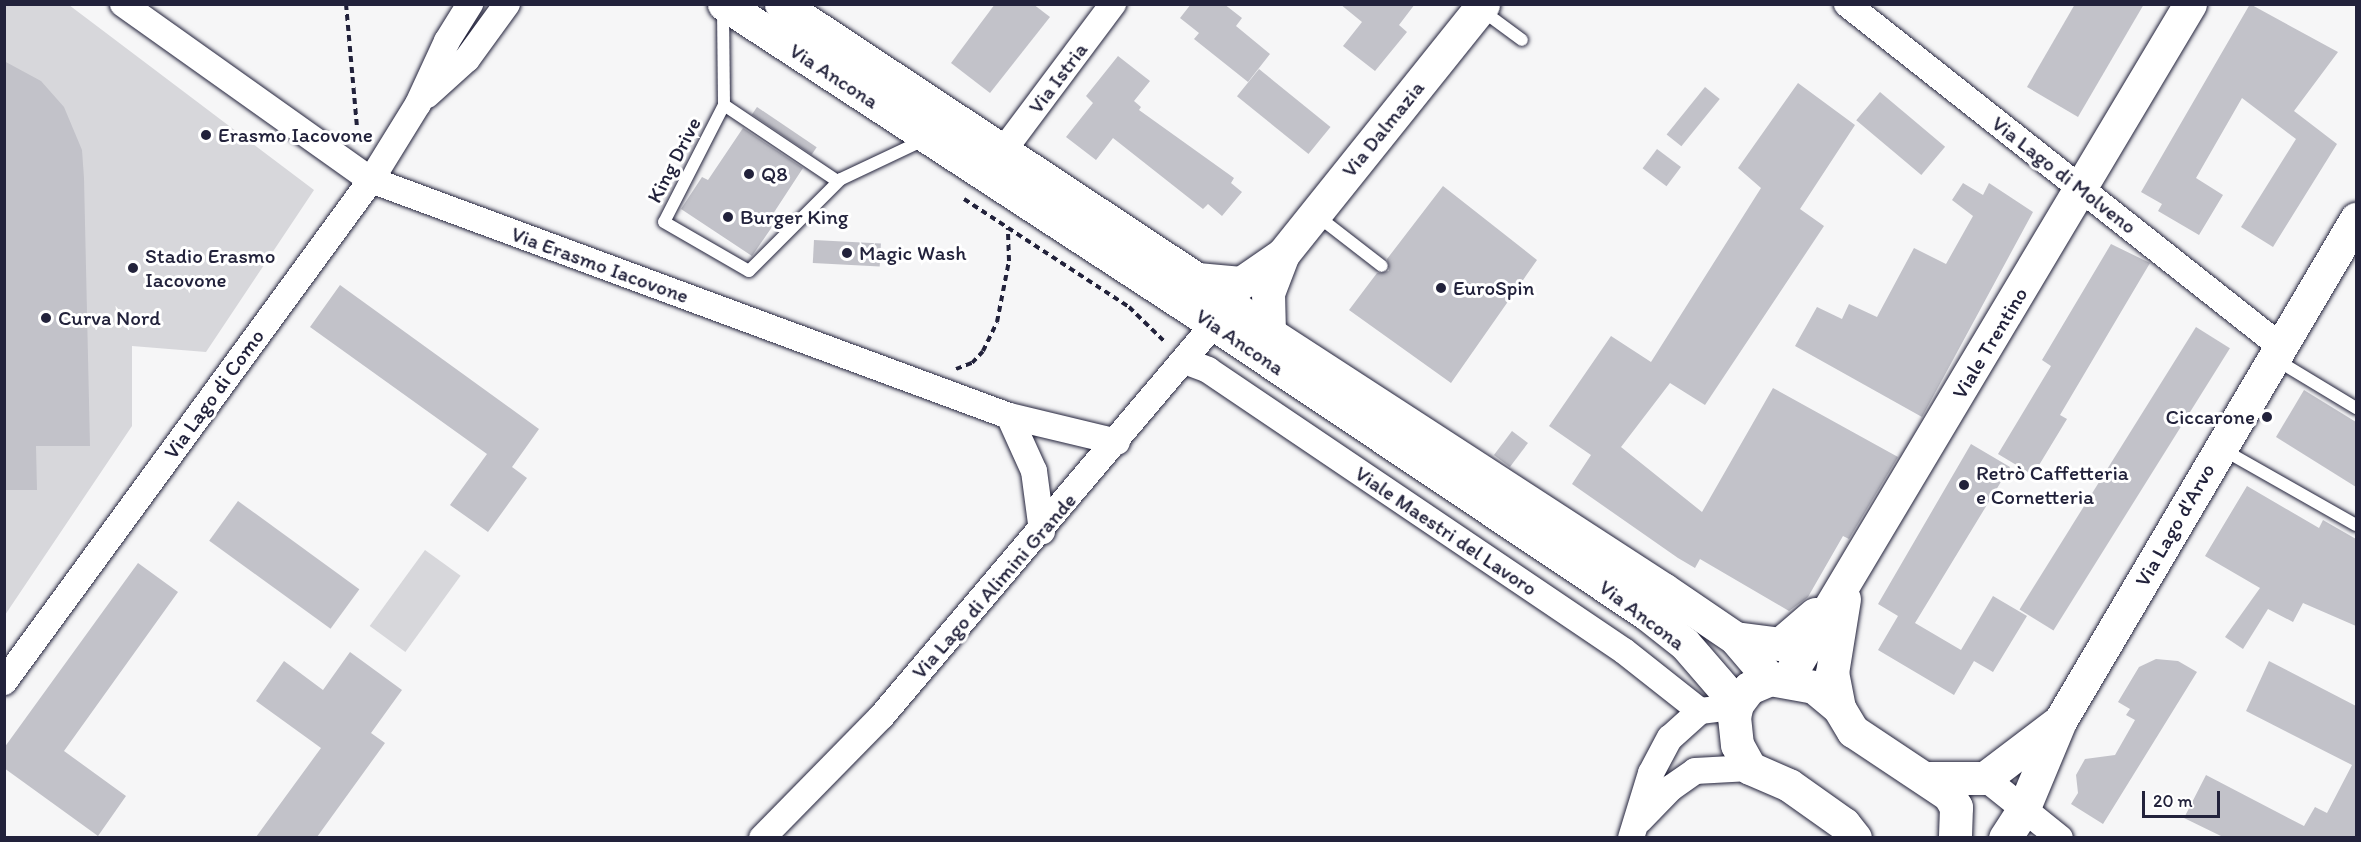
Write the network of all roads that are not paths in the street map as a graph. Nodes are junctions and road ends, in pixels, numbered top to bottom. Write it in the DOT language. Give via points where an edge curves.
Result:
graph roads {
  1 [pos="123,4"];
  2 [pos="470,4"];
  3 [pos="507,4"];
  4 [pos="723,4"];
  5 [pos="781,4"];
  6 [pos="1113,4"];
  7 [pos="1846,4"];
  8 [pos="2190,4"];
  9 [pos="1481,6"];
  10 [pos="1522,40"];
  11 [pos="418,104"];
  12 [pos="724,105"];
  13 [pos="929,138"];
  14 [pos="1003,152"];
  15 [pos="841,178"];
  16 [pos="371,180"];
  17 [pos="2082,189"];
  18 [pos="1315,214"];
  19 [pos="2356,219"];
  20 [pos="1283,254"];
  21 [pos="1382,266"];
  22 [pos="1197,279"];
  23 [pos="1214,324"];
  24 [pos="1269,333"];
  25 [pos="2276,352"];
  26 [pos="1185,361"];
  27 [pos="2356,408"];
  28 [pos="1010,416"];
  29 [pos="1117,441"];
  30 [pos="2220,448"];
  31 [pos="2356,525"];
  32 [pos="1042,531"];
  33 [pos="1850,574"];
  34 [pos="1735,638"];
  35 [pos="1778,679"];
  36 [pos="4,681"];
  37 [pos="1839,708"];
  38 [pos="1736,710"];
  39 [pos="1700,711"];
  40 [pos="2060,721"];
  41 [pos="1750,768"];
  42 [pos="1927,778"];
  43 [pos="1985,778"];
  44 [pos="2023,810"];
  45 [pos="1955,822"];
  46 [pos="1634,830"];
  47 [pos="1849,833"];
  48 [pos="762,837"];
  49 [pos="1968,837"];
  50 [pos="2005,837"];
  51 [pos="2060,837"];
  1 -- 16 [label="street, Via Erasmo Iacovone"];
  2 -- 11 [label="street, Via Lago di Como" via="447,41"];
  3 -- 11 [label="street, Via Lago di Como" via="467,59"];
  4 -- 12 [label="lane"];
  4 -- 13 [label="street, Via Ancona"];
  5 -- 14 [label="street, Via Ancona"];
  6 -- 14 [label="street, Via Istria"];
  7 -- 17 [label="street, Via Lago di Molveno"];
  8 -- 17 [label="street, Viale Trentino"];
  9 -- 10 [label="lane"];
  9 -- 18 [label="street, Via Dalmazia"];
  11 -- 16 [label="street, Via Lago di Como"];
  12 -- 15 [label="lane" via="837,181"];
  12 -- 15 [label="lane, King Drive" via="664,222 749,271"];
  13 -- 15 [label="lane"];
  13 -- 23 [label="street, Via Ancona"];
  14 -- 22 [label="street, Via Ancona"];
  16 -- 28 [label="street, Via Erasmo Iacovone"];
  16 -- 36 [label="street, Via Lago di Como"];
  17 -- 25 [label="street, Via Lago di Molveno"];
  17 -- 33 [label="street, Viale Trentino"];
  18 -- 20 [label="street, Via Dalmazia"];
  18 -- 21 [label="lane"];
  19 -- 25 [label="street, Via Lago d'Arvo"];
  20 -- 22 [label="street, Via Dalmazia" via="1241,283"];
  20 -- 24 [label="street, Via Dalmazia" via="1268,293"];
  22 -- 24 [label="street, Via Ancona"];
  23 -- 26 [label="street, Via Lago di Alimini Grande"];
  23 -- 38 [label="street, Via Ancona" via="1647,614 1686,644"];
  24 -- 34 [label="street, Via Ancona"];
  25 -- 27 [label="lane"];
  25 -- 30 [label="street, Via Lago d'Arvo"];
  26 -- 29 [label="street, Via Lago di Alimini Grande"];
  26 -- 39 [label="street, Viale Maestri del Lavoro" via="1208,370 1614,644"];
  28 -- 29 [label="street, Via Erasmo Iacovone"];
  28 -- 32 [label="street" via="1034,471"];
  29 -- 32 [label="street, Via Lago di Alimini Grande"];
  30 -- 31 [label="lane"];
  30 -- 40 [label="street, Via Lago d'Arvo"];
  32 -- 48 [label="street, Via Lago di Alimini Grande" via="881,717"];
  33 -- 34 [label="street, Via Ancona" via="1804,627 1780,644"];
  33 -- 35 [label="street, Viale Trentino"];
  33 -- 37 [label="street" via="1836,633 1832,673"];
  34 -- 35 [label="street, Via Ancona"];
  35 -- 37 [label="street" via="1814,687"];
  35 -- 38 [label="street" via="1749,688"];
  37 -- 42 [label="street" via="1853,731 1892,760"];
  38 -- 39 [label="street"];
  38 -- 41 [label="street" via="1737,745"];
  39 -- 46 [label="street" via="1670,738 1656,764"];
  40 -- 43 [label="street"];
  40 -- 44 [label="street, Via Lago d'Arvo"];
  41 -- 46 [label="street" via="1695,771 1671,788"];
  41 -- 47 [label="street" via="1790,784"];
  42 -- 43 [label="street"];
  42 -- 45 [label="street" via="1949,795"];
  43 -- 44 [label="street"];
  44 -- 50 [label="street, Via Lago d'Arvo"];
  44 -- 51 [label="street"];
  45 -- 49 [label="street"];
}
